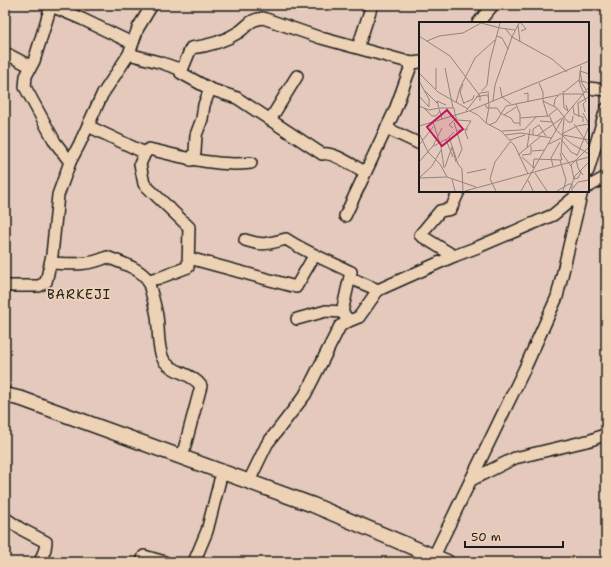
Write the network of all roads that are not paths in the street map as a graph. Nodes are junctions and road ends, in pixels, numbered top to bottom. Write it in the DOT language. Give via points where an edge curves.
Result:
graph roads {
  1 [pos="152,5"];
  2 [pos="372,5"];
  3 [pos="493,5"];
  4 [pos="50,6"];
  5 [pos="479,22"];
  6 [pos="358,47"];
  7 [pos="131,48"];
  8 [pos="5,53"];
  9 [pos="416,63"];
  10 [pos="30,66"];
  11 [pos="182,70"];
  12 [pos="297,76"];
  13 [pos="589,88"];
  14 [pos="210,89"];
  15 [pos="606,90"];
  16 [pos="606,109"];
  17 [pos="270,120"];
  18 [pos="88,126"];
  19 [pos="386,128"];
  20 [pos="419,144"];
  21 [pos="145,153"];
  22 [pos="191,160"];
  23 [pos="70,162"];
  24 [pos="251,163"];
  25 [pos="589,167"];
  26 [pos="366,172"];
  27 [pos="606,177"];
  28 [pos="589,186"];
  29 [pos="458,192"];
  30 [pos="581,192"];
  31 [pos="582,192"];
  32 [pos="345,216"];
  33 [pos="245,240"];
  34 [pos="314,256"];
  35 [pos="454,256"];
  36 [pos="189,258"];
  37 [pos="51,263"];
  38 [pos="350,278"];
  39 [pos="148,280"];
  40 [pos="5,286"];
  41 [pos="378,290"];
  42 [pos="342,312"];
  43 [pos="297,319"];
  44 [pos="349,321"];
  45 [pos="5,394"];
  46 [pos="606,434"];
  47 [pos="182,457"];
  48 [pos="222,472"];
  49 [pos="471,480"];
  50 [pos="249,481"];
  51 [pos="5,518"];
  52 [pos="440,559"];
  53 [pos="40,562"];
  54 [pos="142,562"];
  55 [pos="165,562"];
  56 [pos="194,562"];
  1 -- 7 [label="street" via="138,28"];
  2 -- 6 [label="street"];
  3 -- 5 [label="street"];
  4 -- 7 [label="street" via="82,19"];
  4 -- 10 [label="street" via="34,61"];
  6 -- 9 [label="street"];
  6 -- 11 [label="street" via="321,38 263,18 254,19 239,32 209,45 191,48"];
  7 -- 11 [label="street"];
  7 -- 18 [label="street" via="102,95"];
  8 -- 10 [label="street"];
  9 -- 19 [label="street"];
  10 -- 23 [label="street" via="25,87 55,142"];
  11 -- 14 [label="street" via="181,73"];
  12 -- 17 [label="street"];
  13 -- 15 [label="street"];
  14 -- 17 [label="street" via="237,98"];
  14 -- 22 [label="street"];
  16 -- 25 [label="street"];
  17 -- 26 [label="street" via="322,154 332,154"];
  18 -- 21 [label="street"];
  18 -- 23 [label="street"];
  19 -- 20 [label="street"];
  19 -- 26 [label="street"];
  21 -- 22 [label="street" via="149,149"];
  21 -- 36 [label="street" via="140,164 144,184 190,227"];
  22 -- 24 [label="street" via="236,165"];
  23 -- 37 [label="street" via="58,195"];
  26 -- 32 [label="street"];
  27 -- 28 [label="street"];
  29 -- 35 [label="street" via="450,209 440,212 420,235"];
  30 -- 35 [label="street" via="553,215"];
  31 -- 49 [label="street" via="557,296"];
  33 -- 34 [label="street" via="259,245 286,239"];
  34 -- 36 [label="street" via="296,287"];
  34 -- 38 [label="street" via="351,272"];
  35 -- 41 [label="street"];
  36 -- 39 [label="street" via="188,267"];
  37 -- 39 [label="street" via="84,265 107,258 129,266"];
  37 -- 40 [label="street" via="46,282 39,286"];
  38 -- 41 [label="street"];
  38 -- 42 [label="street"];
  39 -- 47 [label="street" via="164,361 170,367 197,380 201,386"];
  41 -- 44 [label="street" via="359,316"];
  42 -- 43 [label="street" via="326,311"];
  42 -- 44 [label="street"];
  44 -- 50 [label="street" via="340,326 305,395 267,444"];
  45 -- 47 [label="street"];
  46 -- 49 [label="street" via="515,458"];
  47 -- 48 [label="street"];
  48 -- 50 [label="street"];
  48 -- 56 [label="street" via="207,531"];
  49 -- 52 [label="street"];
  50 -- 52 [label="street"];
  51 -- 53 [label="street" via="46,542"];
  54 -- 55 [label="street" via="144,556"];
}
